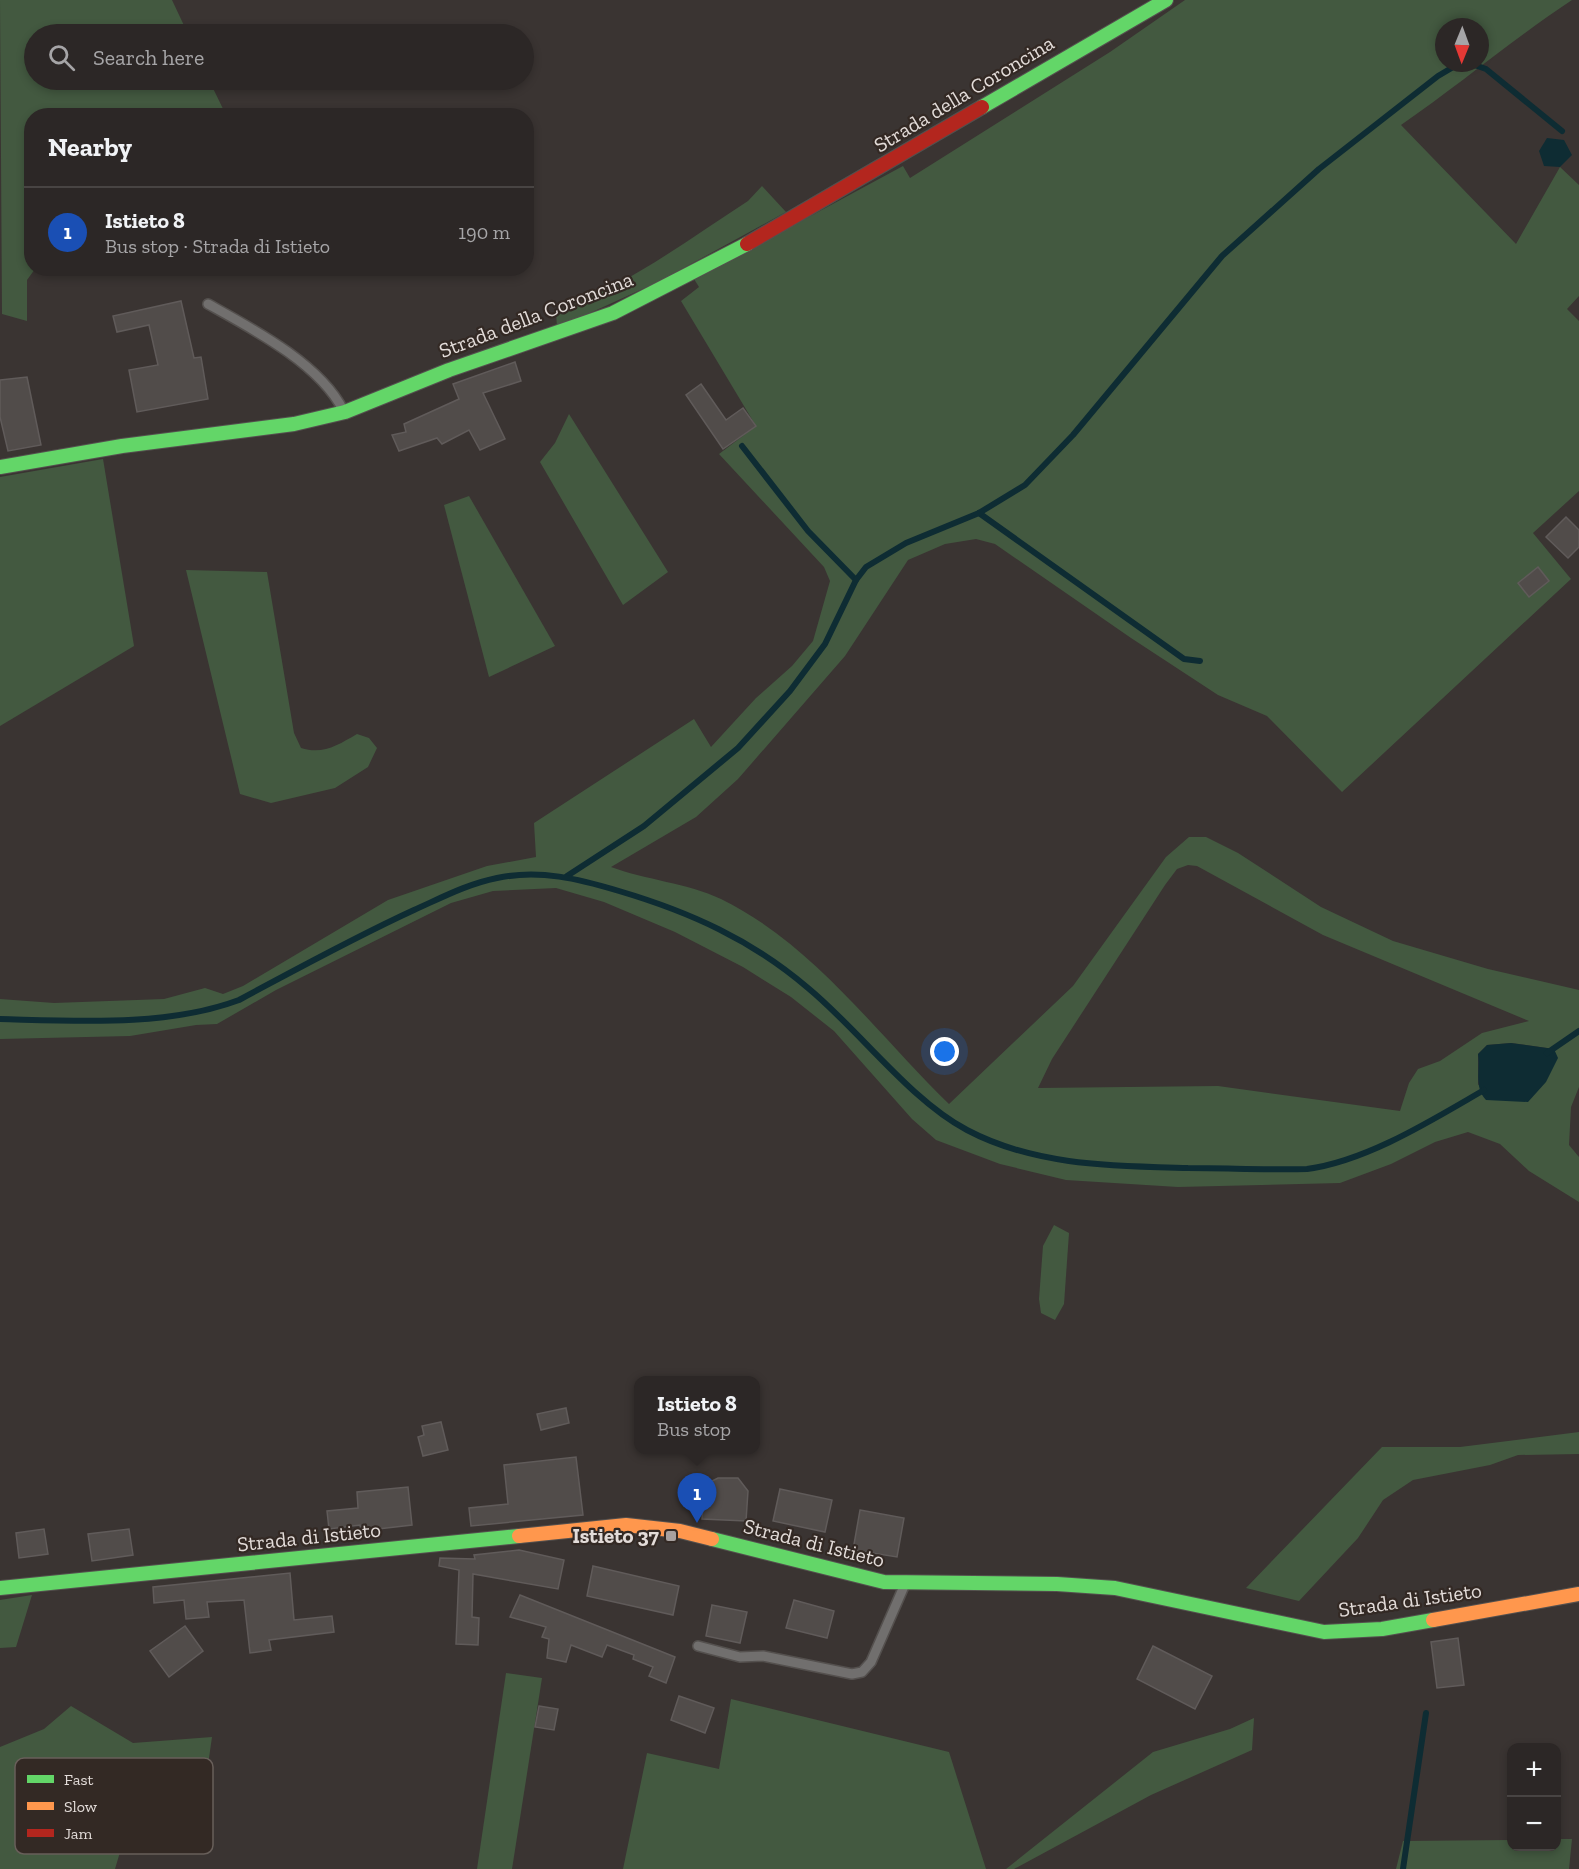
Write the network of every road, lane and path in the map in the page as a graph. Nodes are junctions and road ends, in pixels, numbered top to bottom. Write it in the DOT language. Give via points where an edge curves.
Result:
graph roads {
  1 [pos="1166,0"];
  2 [pos="208,304"];
  3 [pos="345,412"];
  4 [pos="0,467"];
  5 [pos="905,1584"];
  6 [pos="0,1588"];
  7 [pos="1579,1594"];
  8 [pos="698,1646"];
  1 -- 3 [label="street, Strada della Coroncina" via="757,238 613,312"];
  2 -- 3 [label="lane" via="307,368 335,393"];
  3 -- 4 [label="street, Strada della Coroncina" via="294,424 122,446"];
  5 -- 6 [label="street, Strada di Istieto" via="829,1571 680,1531 626,1525"];
  5 -- 7 [label="street, Strada di Istieto" via="1115,1588 1297,1628 1343,1632 1382,1629"];
  5 -- 8 [label="lane" via="871,1662 862,1672 852,1674 763,1656 740,1657"];
}
